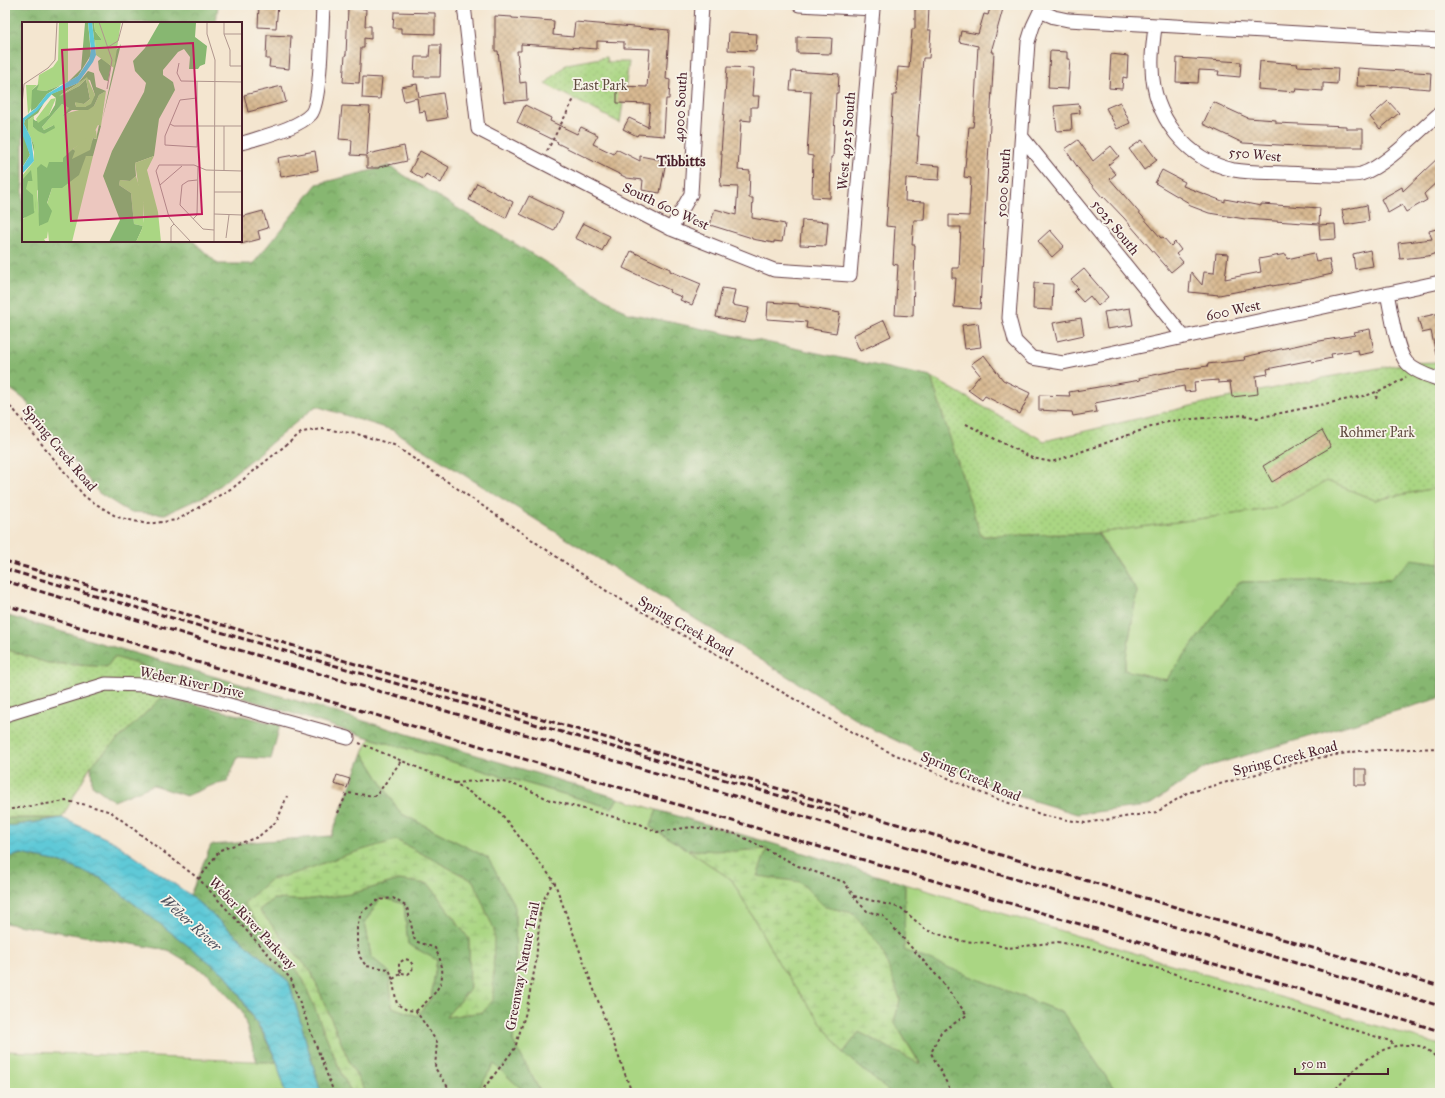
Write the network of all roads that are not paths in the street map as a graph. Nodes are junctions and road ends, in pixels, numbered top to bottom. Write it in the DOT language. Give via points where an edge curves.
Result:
graph roads {
  1 [pos="323,5"];
  2 [pos="464,5"];
  3 [pos="702,5"];
  4 [pos="799,5"];
  5 [pos="1042,8"];
  6 [pos="1155,25"];
  7 [pos="1440,41"];
  8 [pos="1440,113"];
  9 [pos="1022,137"];
  10 [pos="242,143"];
  11 [pos="671,229"];
  12 [pos="850,276"];
  13 [pos="1440,282"];
  14 [pos="1387,294"];
  15 [pos="1184,337"];
  16 [pos="1032,358"];
  17 [pos="1440,380"];
  18 [pos="5,715"];
  19 [pos="348,738"];
  1 -- 10 [label="street" via="317,96 312,114 298,124"];
  2 -- 11 [label="street, South 600 West" via="478,128"];
  3 -- 11 [label="street, 4900 South" via="691,194"];
  4 -- 12 [label="street, West 4925 South" via="873,9"];
  5 -- 6 [label="street" via="1054,17 1068,20"];
  5 -- 9 [label="street, 5000 South" via="1028,42"];
  6 -- 7 [label="street"];
  6 -- 8 [label="street, 550 West" via="1152,67 1156,97 1163,115 1170,127 1191,149 1218,166 1235,170 1337,176 1361,174 1382,163"];
  9 -- 15 [label="street, 5025 South"];
  9 -- 16 [label="street, 5000 South" via="1009,318 1015,341"];
  11 -- 12 [label="street, South 600 West" via="774,270"];
  13 -- 14 [label="street, 600 West"];
  14 -- 15 [label="street, 600 West"];
  14 -- 17 [label="street" via="1400,350 1407,363"];
  15 -- 16 [label="street, 600 West" via="1063,363"];
  18 -- 19 [label="street, Weber River Drive" via="106,684 147,686 208,699"];
}
